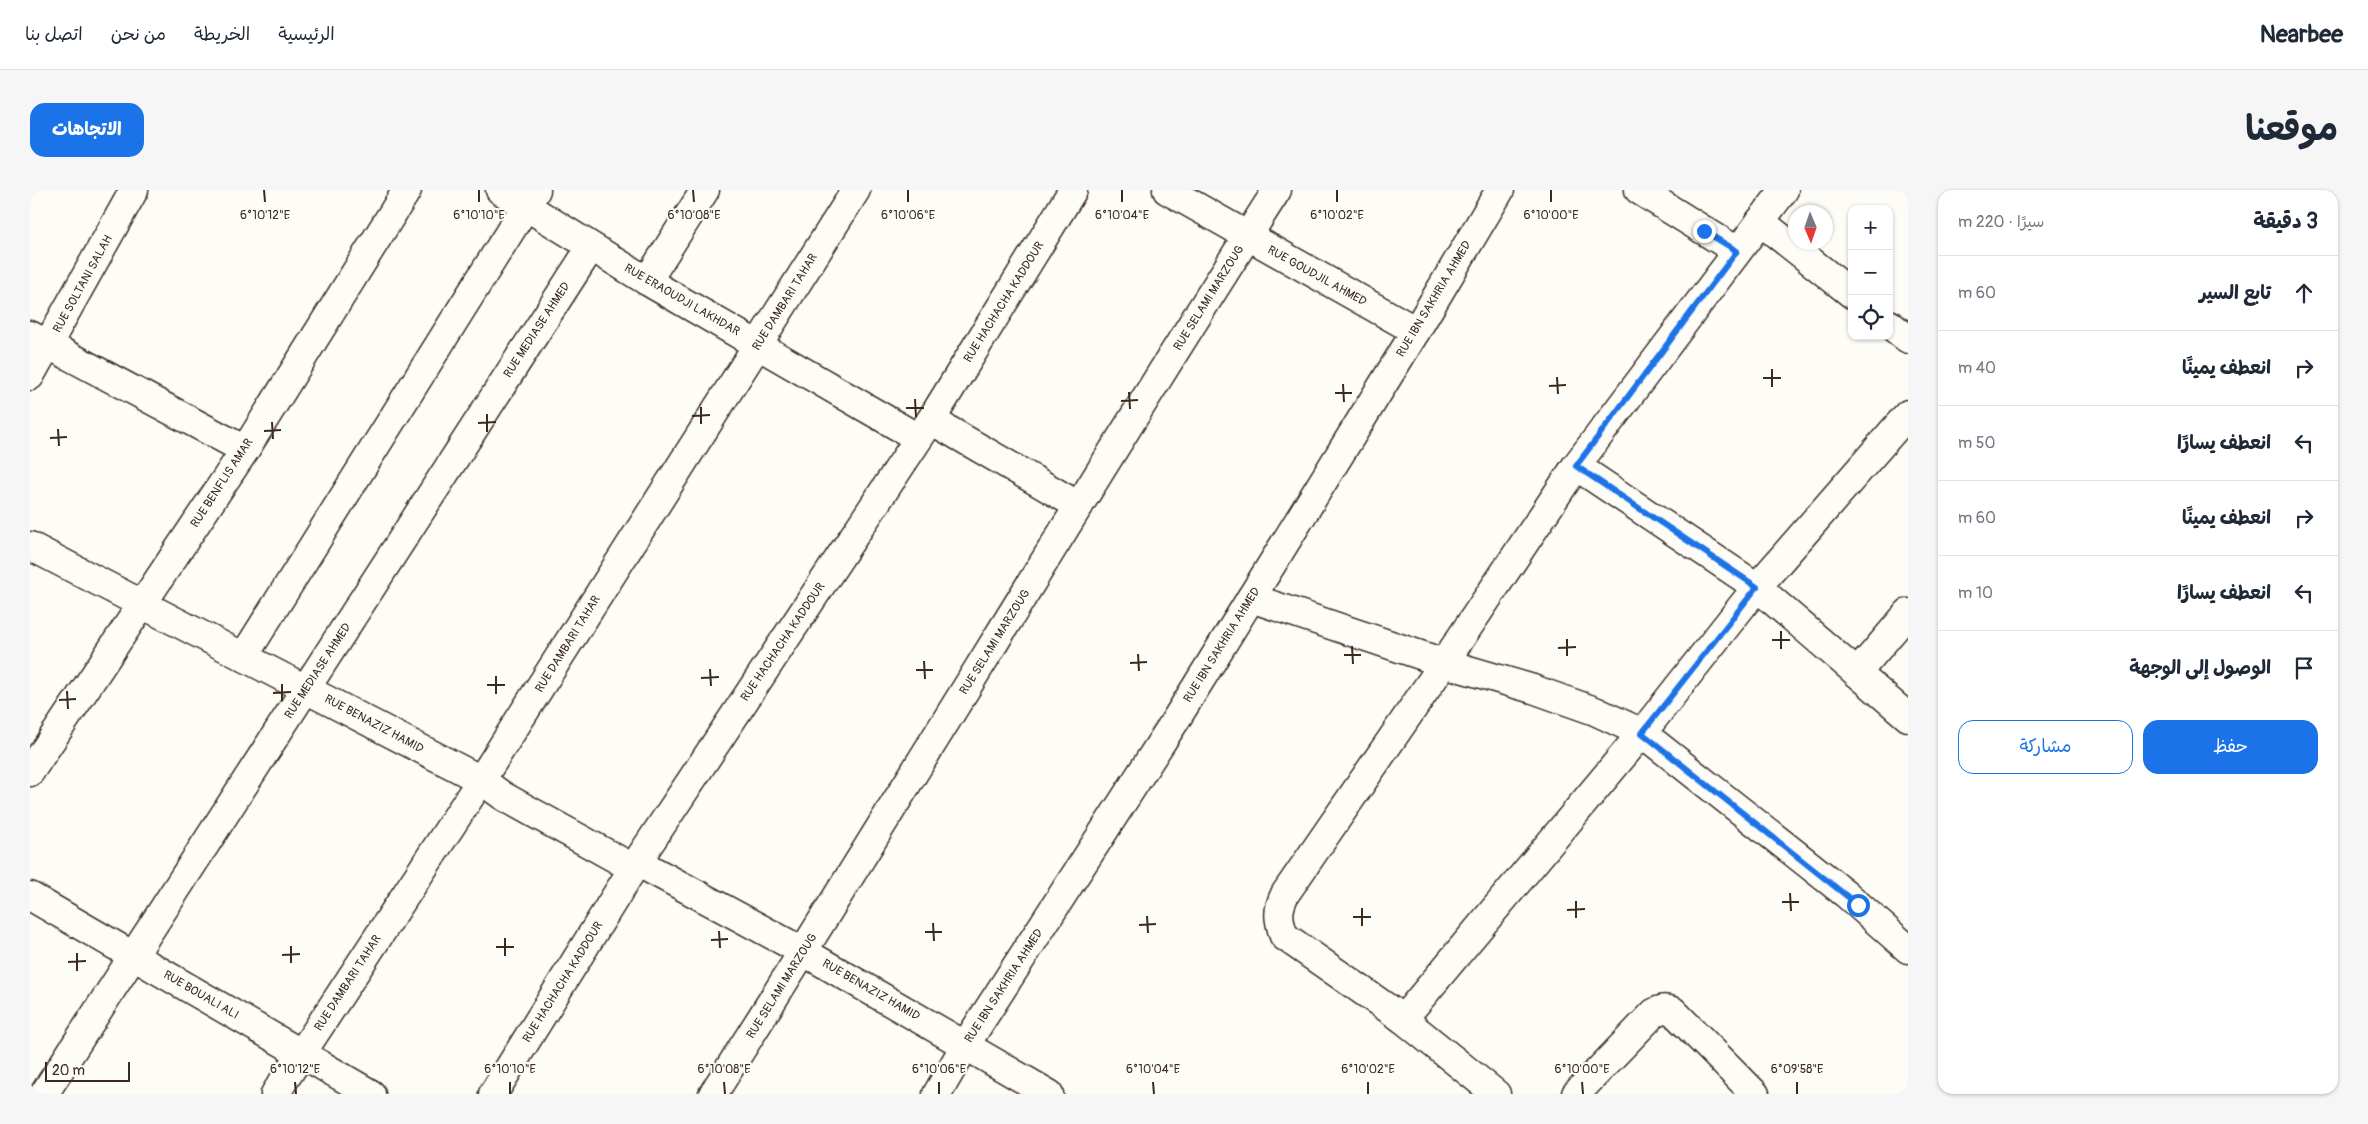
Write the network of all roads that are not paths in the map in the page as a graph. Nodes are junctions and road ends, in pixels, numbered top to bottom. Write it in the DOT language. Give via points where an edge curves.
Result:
graph roads {
  1 [pos="134,190"];
  2 [pos="406,190"];
  3 [pos="500,190"];
  4 [pos="705,190"];
  5 [pos="856,190"];
  6 [pos="1073,190"];
  7 [pos="1167,190"];
  8 [pos="1277,190"];
  9 [pos="1500,190"];
  10 [pos="1639,190"];
  11 [pos="1784,190"];
  12 [pos="531,198"];
  13 [pos="1760,221"];
  14 [pos="1247,236"];
  15 [pos="590,247"];
  16 [pos="1737,251"];
  17 [pos="647,280"];
  18 [pos="1848,291"];
  19 [pos="1893,327"];
  20 [pos="1416,331"];
  21 [pos="1908,339"];
  22 [pos="39,340"];
  23 [pos="758,344"];
  24 [pos="30,376"];
  25 [pos="1908,414"];
  26 [pos="925,429"];
  27 [pos="245,450"];
  28 [pos="1576,466"];
  29 [pos="1079,506"];
  30 [pos="30,546"];
  31 [pos="1757,587"];
  32 [pos="1251,598"];
  33 [pos="142,604"];
  34 [pos="1908,613"];
  35 [pos="244,656"];
  36 [pos="1444,663"];
  37 [pos="1857,673"];
  38 [pos="307,688"];
  39 [pos="1908,717"];
  40 [pos="1642,733"];
  41 [pos="30,772"];
  42 [pos="481,780"];
  43 [pos="635,865"];
  44 [pos="30,896"];
  45 [pos="1908,949"];
  46 [pos="804,952"];
  47 [pos="132,955"];
  48 [pos="1403,1019"];
  49 [pos="966,1044"];
  50 [pos="302,1054"];
  51 [pos="44,1094"];
  52 [pos="275,1094"];
  53 [pos="372,1094"];
  54 [pos="494,1094"];
  55 [pos="714,1094"];
  56 [pos="937,1094"];
  57 [pos="1049,1094"];
  58 [pos="1496,1094"];
  59 [pos="1576,1094"];
  60 [pos="1755,1094"];
  1 -- 22 [label="street, RUE SOLTANI SALAH"];
  2 -- 27 [label="street, RUE BENFLIS AMAR"];
  3 -- 12 [label="street, RUE ERAOUDJI LAKHDAR"];
  4 -- 17 [label="street"];
  5 -- 23 [label="street, RUE DAMBARI TAHAR"];
  6 -- 26 [label="street, RUE HACHACHA KADDOUR"];
  7 -- 14 [label="street, RUE GOUDJIL AHMED"];
  8 -- 14 [label="street, RUE SELAMI MARZOUG"];
  9 -- 20 [label="street, RUE IBN SAKHRIA AHMED"];
  10 -- 16 [label="street"];
  11 -- 13 [label="street"];
  12 -- 15 [label="street, RUE ERAOUDJI LAKHDAR"];
  12 -- 35 [label="street"];
  13 -- 16 [label="street"];
  13 -- 18 [label="street"];
  14 -- 20 [label="street, RUE GOUDJIL AHMED"];
  14 -- 29 [label="street, RUE SELAMI MARZOUG"];
  15 -- 17 [label="street, RUE ERAOUDJI LAKHDAR"];
  15 -- 38 [label="street, RUE MEDIASE AHMED"];
  16 -- 28 [label="street"];
  17 -- 23 [label="street, RUE ERAOUDJI LAKHDAR"];
  19 -- 21 [label="street"];
  20 -- 32 [label="street, RUE IBN SAKHRIA AHMED"];
  22 -- 24 [label="street, RUE SOLTANI SALAH"];
  22 -- 27 [label="street"];
  23 -- 26 [label="street, RUE ERAOUDJI LAKHDAR"];
  23 -- 42 [label="street, RUE DAMBARI TAHAR"];
  25 -- 31 [label="street"];
  26 -- 29 [label="street, RUE ERAOUDJI LAKHDAR"];
  26 -- 43 [label="street, RUE HACHACHA KADDOUR"];
  27 -- 33 [label="street, RUE BENFLIS AMAR"];
  28 -- 31 [label="street"];
  28 -- 36 [label="street"];
  29 -- 46 [label="street, RUE SELAMI MARZOUG"];
  30 -- 33 [label="street, RUE BENAZIZ HAMID"];
  31 -- 37 [label="street"];
  31 -- 40 [label="street"];
  32 -- 36 [label="street"];
  32 -- 49 [label="street, RUE IBN SAKHRIA AHMED"];
  33 -- 35 [label="street, RUE BENAZIZ HAMID"];
  33 -- 41 [label="street, RUE BENFLIS AMAR"];
  34 -- 37 [label="street"];
  35 -- 38 [label="street, RUE BENAZIZ HAMID"];
  36 -- 40 [label="street" via="1534,689 1595,711"];
  36 -- 48 [label="street" via="1278,908 1278,921 1284,936"];
  37 -- 39 [label="street"];
  38 -- 42 [label="street, RUE BENAZIZ HAMID"];
  38 -- 47 [label="street, RUE MEDIASE AHMED"];
  40 -- 45 [label="street" via="1846,894"];
  40 -- 48 [label="street"];
  42 -- 43 [label="street, RUE BENAZIZ HAMID" via="503,796"];
  42 -- 50 [label="street, RUE DAMBARI TAHAR"];
  43 -- 46 [label="street, RUE BENAZIZ HAMID"];
  43 -- 54 [label="street, RUE HACHACHA KADDOUR"];
  44 -- 47 [label="street, RUE BOUALI ALI"];
  46 -- 49 [label="street, RUE BENAZIZ HAMID"];
  46 -- 55 [label="street, RUE SELAMI MARZOUG"];
  47 -- 50 [label="street, RUE BOUALI ALI"];
  47 -- 51 [label="street, RUE MEDIASE AHMED"];
  48 -- 58 [label="street"];
  49 -- 56 [label="street, RUE IBN SAKHRIA AHMED"];
  49 -- 57 [label="street, RUE BENAZIZ HAMID"];
  50 -- 52 [label="street, RUE DAMBARI TAHAR"];
  50 -- 53 [label="street, RUE BOUALI ALI"];
  59 -- 60 [label="street" via="1654,1013 1667,1008"];
}
